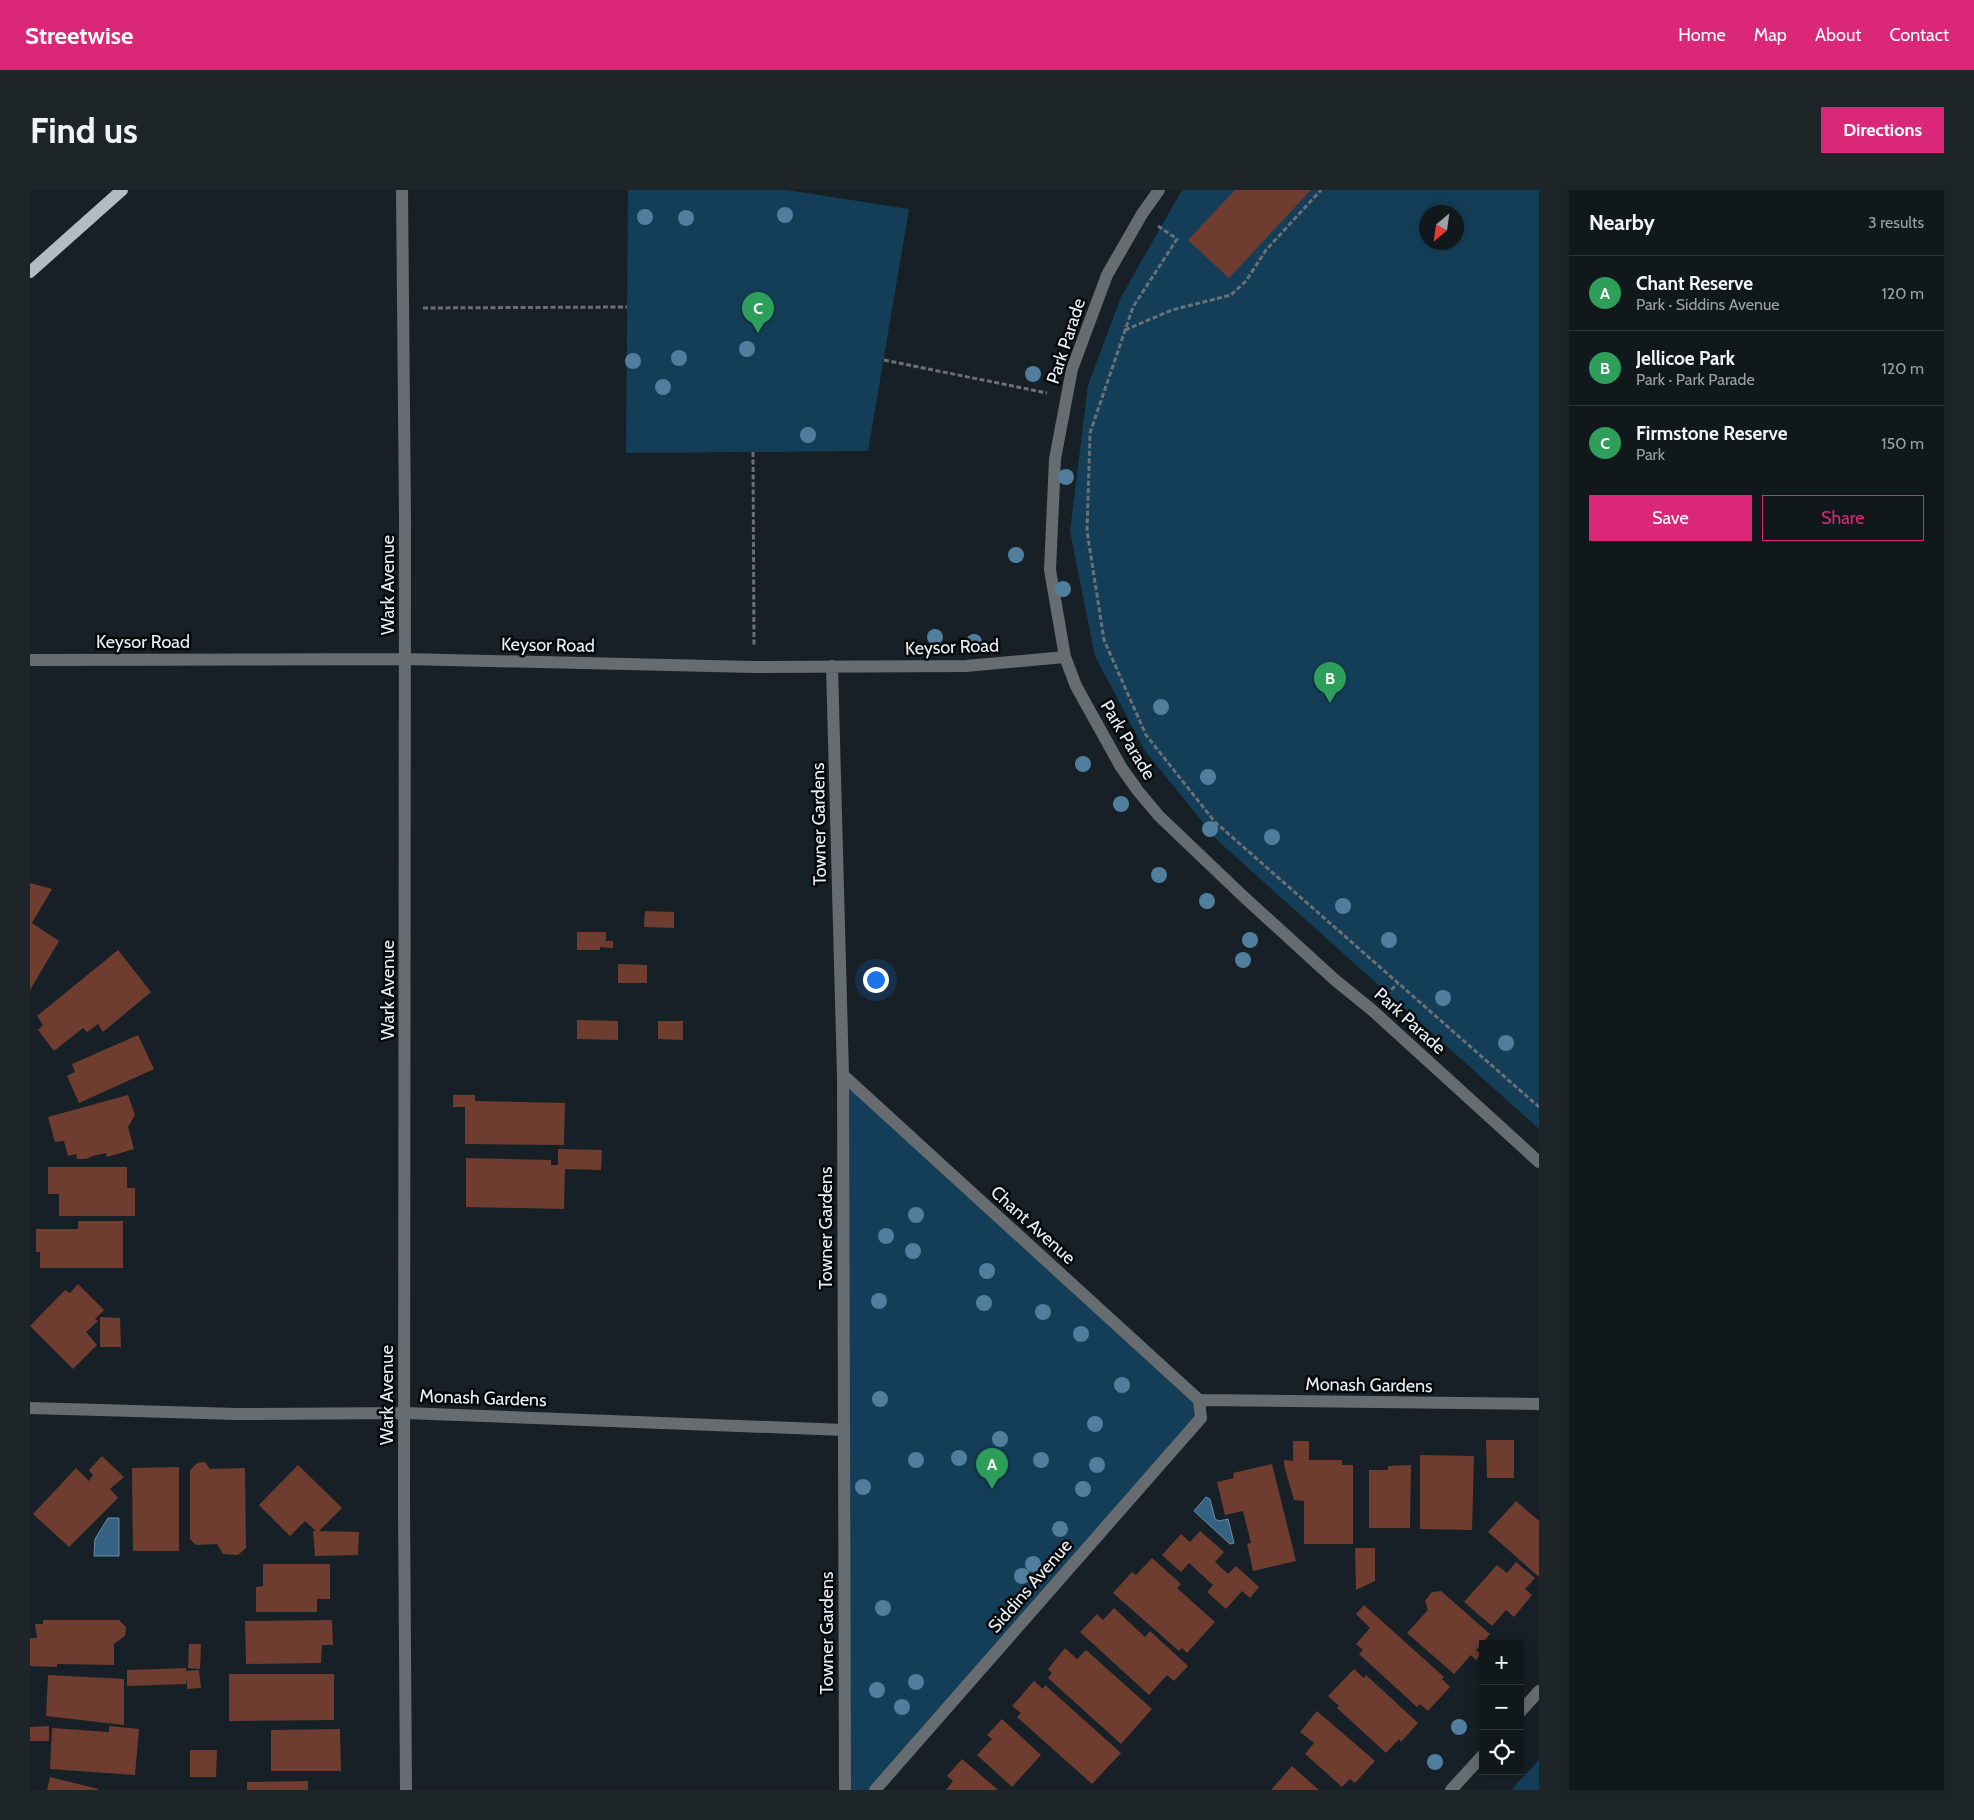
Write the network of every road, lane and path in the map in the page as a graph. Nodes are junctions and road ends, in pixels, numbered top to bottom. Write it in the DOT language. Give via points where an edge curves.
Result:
graph roads {
  1 [pos="122,190"];
  2 [pos="402,190"];
  3 [pos="1159,190"];
  4 [pos="1321,190"];
  5 [pos="1177,239"];
  6 [pos="31,270"];
  7 [pos="628,307"];
  8 [pos="403,308"];
  9 [pos="1125,331"];
  10 [pos="884,360"];
  11 [pos="1067,398"];
  12 [pos="753,452"];
  13 [pos="1065,658"];
  14 [pos="405,659"];
  15 [pos="30,660"];
  16 [pos="832,666"];
  17 [pos="754,667"];
  18 [pos="843,1075"];
  19 [pos="1539,1107"];
  20 [pos="1539,1162"];
  21 [pos="1199,1400"];
  22 [pos="1539,1404"];
  23 [pos="30,1408"];
  24 [pos="405,1413"];
  25 [pos="844,1430"];
  26 [pos="1539,1691"];
  27 [pos="1524,1708"];
  28 [pos="1479,1759"];
  29 [pos="406,1790"];
  30 [pos="845,1790"];
  31 [pos="875,1790"];
  32 [pos="1451,1790"];
  1 -- 6 [label="main road"];
  2 -- 8 [label="street, Wark Avenue"];
  3 -- 11 [label="street, Park Parade" via="1107,275 1072,369"];
  4 -- 9 [label="path" via="1266,250 1246,280 1231,295 1172,310"];
  5 -- 9 [label="path" via="1133,307"];
  7 -- 8 [label="path"];
  8 -- 14 [label="street, Wark Avenue"];
  9 -- 19 [label="path" via="1090,433 1087,531 1104,640 1146,735 1215,822"];
  10 -- 11 [label="path"];
  11 -- 13 [label="street, Park Parade" via="1055,459 1050,570"];
  12 -- 17 [label="path"];
  13 -- 16 [label="street, Keysor Road" via="966,666"];
  13 -- 20 [label="street, Park Parade" via="1076,686 1121,767 1159,816 1335,980"];
  14 -- 15 [label="street, Keysor Road"];
  14 -- 17 [label="street, Keysor Road"];
  14 -- 24 [label="street, Wark Avenue"];
  16 -- 17 [label="street, Keysor Road"];
  16 -- 18 [label="street, Towner Gardens"];
  18 -- 21 [label="street, Chant Avenue"];
  18 -- 25 [label="street, Towner Gardens"];
  21 -- 22 [label="street, Monash Gardens"];
  21 -- 31 [label="street, Siddins Avenue" via="1201,1418"];
  23 -- 24 [label="street, Monash Gardens" via="237,1414"];
  24 -- 25 [label="street, Monash Gardens"];
  24 -- 29 [label="street, Wark Avenue"];
  25 -- 30 [label="street, Towner Gardens"];
  26 -- 27 [label="street"];
  28 -- 32 [label="street"];
}
